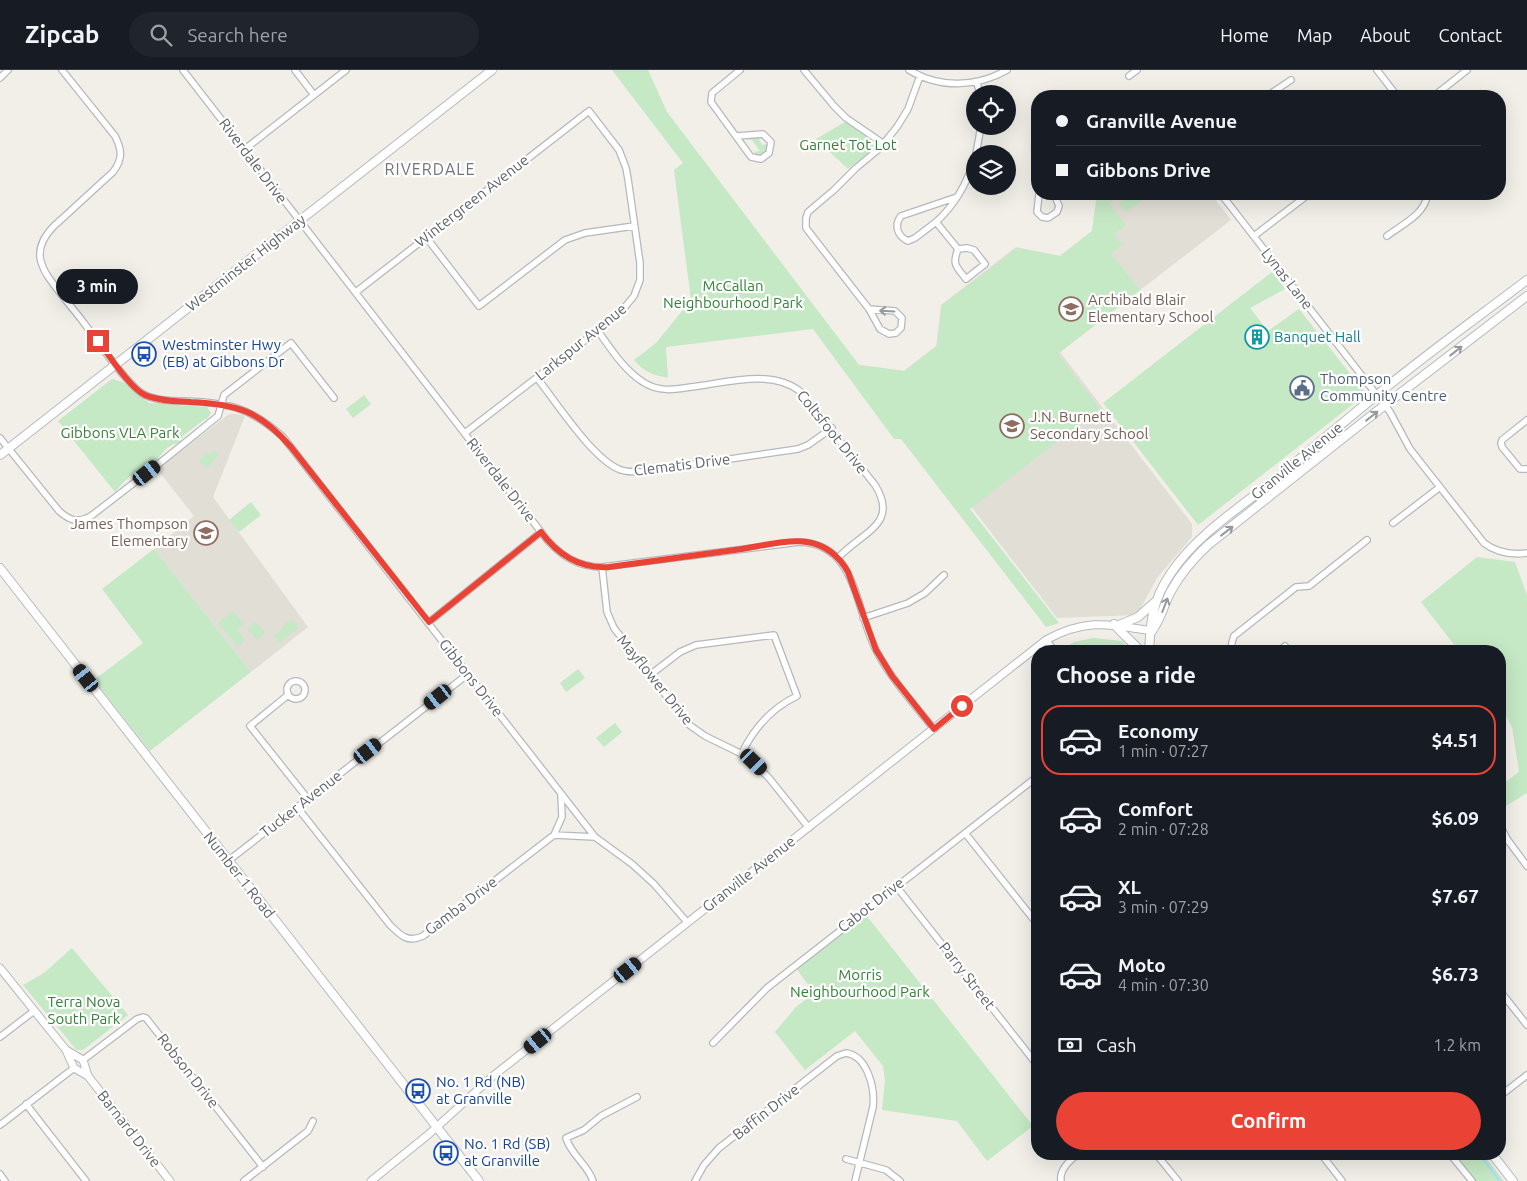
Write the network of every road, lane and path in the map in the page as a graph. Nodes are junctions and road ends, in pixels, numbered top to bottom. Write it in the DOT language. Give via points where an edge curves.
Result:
graph roads {
  1 [pos="8,70"];
  2 [pos="62,70"];
  3 [pos="183,70"];
  4 [pos="295,70"];
  5 [pos="346,70"];
  6 [pos="492,70"];
  7 [pos="740,70"];
  8 [pos="804,70"];
  9 [pos="909,70"];
  10 [pos="1007,70"];
  11 [pos="1138,70"];
  12 [pos="1377,70"];
  13 [pos="1467,70"];
  14 [pos="920,76"];
  15 [pos="1129,76"];
  16 [pos="0,78"];
  17 [pos="1290,80"];
  18 [pos="977,83"];
  19 [pos="1276,90"];
  20 [pos="1392,90"];
  21 [pos="1442,90"];
  22 [pos="314,95"];
  23 [pos="590,111"];
  24 [pos="737,136"];
  25 [pos="884,144"];
  26 [pos="245,149"];
  27 [pos="966,178"];
  28 [pos="957,197"];
  29 [pos="1038,200"];
  30 [pos="1056,200"];
  31 [pos="1226,200"];
  32 [pos="1301,200"];
  33 [pos="1426,200"];
  34 [pos="299,221"];
  35 [pos="936,222"];
  36 [pos="634,226"];
  37 [pos="1254,236"];
  38 [pos="1387,236"];
  39 [pos="426,237"];
  40 [pos="958,249"];
  41 [pos="1527,280"];
  42 [pos="356,292"];
  43 [pos="1527,296"];
  44 [pos="869,309"];
  45 [pos="598,331"];
  46 [pos="117,365"];
  47 [pos="537,378"];
  48 [pos="1377,395"];
  49 [pos="334,398"];
  50 [pos="221,404"];
  51 [pos="1385,405"];
  52 [pos="1527,420"];
  53 [pos="832,428"];
  54 [pos="465,433"];
  55 [pos="0,438"];
  56 [pos="8,449"];
  57 [pos="0,455"];
  58 [pos="1527,469"];
  59 [pos="1440,487"];
  60 [pos="1393,523"];
  61 [pos="541,532"];
  62 [pos="1367,540"];
  63 [pos="1527,553"];
  64 [pos="838,558"];
  65 [pos="602,567"];
  66 [pos="0,568"];
  67 [pos="944,575"];
  68 [pos="1156,600"];
  69 [pos="863,618"];
  70 [pos="429,622"];
  71 [pos="1117,625"];
  72 [pos="1152,630"];
  73 [pos="1046,640"];
  74 [pos="1040,645"];
  75 [pos="1051,645"];
  76 [pos="1135,645"];
  77 [pos="1150,645"];
  78 [pos="1232,645"];
  79 [pos="1031,652"];
  80 [pos="468,674"];
  81 [pos="650,675"];
  82 [pos="288,695"];
  83 [pos="934,729"];
  84 [pos="742,753"];
  85 [pos="1031,784"];
  86 [pos="560,791"];
  87 [pos="308,799"];
  88 [pos="297,807"];
  89 [pos="809,828"];
  90 [pos="965,833"];
  91 [pos="554,835"];
  92 [pos="595,836"];
  93 [pos="1506,838"];
  94 [pos="228,861"];
  95 [pos="1527,866"];
  96 [pos="896,886"];
  97 [pos="1031,916"];
  98 [pos="687,922"];
  99 [pos="0,968"];
  100 [pos="1506,999"];
  101 [pos="34,1010"];
  102 [pos="1527,1025"];
  103 [pos="0,1036"];
  104 [pos="712,1043"];
  105 [pos="1031,1057"];
  106 [pos="78,1064"];
  107 [pos="1527,1075"];
  108 [pos="1506,1091"];
  109 [pos="637,1097"];
  110 [pos="26,1104"];
  111 [pos="313,1121"];
  112 [pos="0,1125"];
  113 [pos="437,1127"];
  114 [pos="846,1159"];
  115 [pos="1072,1160"];
  116 [pos="1161,1160"];
  117 [pos="1325,1160"];
  118 [pos="1455,1160"];
  119 [pos="1497,1160"];
  120 [pos="859,1162"];
  121 [pos="263,1167"];
  122 [pos="0,1174"];
  123 [pos="5,1181"];
  124 [pos="86,1181"];
  125 [pos="170,1181"];
  126 [pos="244,1181"];
  127 [pos="371,1181"];
  128 [pos="479,1181"];
  129 [pos="593,1181"];
  130 [pos="695,1181"];
  131 [pos="855,1181"];
  132 [pos="900,1181"];
  133 [pos="1061,1181"];
  134 [pos="1178,1181"];
  135 [pos="1342,1181"];
  136 [pos="1472,1181"];
  137 [pos="1513,1181"];
  1 -- 16 [label="street"];
  2 -- 46 [label="street, Gibbons Drive" via="114,136 121,155 113,172 46,235 40,258 47,274"];
  3 -- 26 [label="street, Riverdale Drive"];
  4 -- 22 [label="street"];
  5 -- 22 [label="street"];
  6 -- 34 [label="main road, Westminster Highway"];
  7 -- 24 [label="street" via="711,97"];
  8 -- 25 [label="street" via="846,118"];
  9 -- 14 [label="street"];
  10 -- 18 [label="street"];
  11 -- 15 [label="street"];
  12 -- 20 [label="street"];
  13 -- 21 [label="street"];
  14 -- 18 [label="street" via="942,83"];
  14 -- 25 [label="street" via="908,109"];
  17 -- 19 [label="street"];
  22 -- 26 [label="street"];
  23 -- 36 [label="street, Larkspur Avenue" via="623,160"];
  23 -- 39 [label="street, Wintergreen Avenue"];
  24 -- 24 [label="street" via="751,157 761,159 770,153 771,142 763,134"];
  25 -- 44 [label="street" via="811,209 805,223"];
  26 -- 34 [label="street, Riverdale Drive"];
  27 -- 28 [label="street"];
  28 -- 35 [label="street"];
  28 -- 35 [label="street" via="904,215 898,220 897,228 902,238 911,240"];
  29 -- 30 [label="street" via="1037,212 1048,218 1057,212"];
  31 -- 37 [label="street, Lynas Lane"];
  32 -- 37 [label="street"];
  33 -- 38 [label="street" via="1420,211"];
  34 -- 42 [label="street, Riverdale Drive"];
  34 -- 46 [label="main road, Westminster Highway"];
  35 -- 40 [label="street"];
  36 -- 39 [label="street" via="584,233 566,240 479,306"];
  36 -- 45 [label="street, Larkspur Avenue" via="640,280 624,309"];
  37 -- 48 [label="street, Lynas Lane"];
  39 -- 42 [label="street, Wintergreen Avenue"];
  40 -- 40 [label="street" via="954,259 966,278 985,264 974,250"];
  41 -- 48 [label="main road, Granville Avenue"];
  42 -- 54 [label="street, Riverdale Drive"];
  51 -- 43 [label="main road, Granville Avenue, one-way"];
  44 -- 44 [label="street, one-way" via="885,333 892,334 901,328 902,318 896,311"];
  45 -- 47 [label="street, Larkspur Avenue"];
  45 -- 53 [label="street, Coltsfoot Drive" via="629,371 651,387 674,390 755,379 779,380 802,392"];
  46 -- 50 [label="street, Gibbons Drive" via="134,387 146,395 173,401"];
  46 -- 56 [label="main road, Westminster Highway"];
  47 -- 53 [label="street, Clematis Drive" via="595,452 608,463 628,472 785,452 808,445"];
  47 -- 54 [label="street, Larkspur Avenue"];
  48 -- 51 [label="street, Lynas Lane"];
  48 -- 68 [label="main road, Granville Avenue" via="1202,538 1171,573"];
  49 -- 50 [label="street" via="291,343 224,395"];
  50 -- 56 [label="street" via="218,416 82,520 66,518"];
  50 -- 70 [label="street, Gibbons Drive" via="254,415 283,437"];
  51 -- 59 [label="street, Lynas Lane" via="1410,448"];
  72 -- 51 [label="main road, Granville Avenue, one-way" via="1178,579 1208,545"];
  52 -- 58 [label="street" via="1500,443 1520,469"];
  53 -- 64 [label="street, Coltsfoot Drive" via="881,494 884,507 878,522"];
  54 -- 61 [label="street, Riverdale Drive"];
  55 -- 56 [label="street"];
  56 -- 57 [label="main road, Westminster Highway"];
  59 -- 60 [label="street"];
  59 -- 63 [label="street, Lynas Lane" via="1484,543 1494,550"];
  61 -- 65 [label="street, Riverdale Drive" via="567,558 583,566"];
  61 -- 70 [label="street"];
  62 -- 78 [label="street" via="1309,586 1296,587 1234,636"];
  64 -- 65 [label="street, Riverdale Drive" via="826,548 799,542"];
  64 -- 69 [label="street, Riverdale Drive" via="848,572"];
  65 -- 81 [label="street, Mayflower Drive" via="611,621"];
  66 -- 94 [label="main road, Number 1 Road"];
  67 -- 69 [label="street" via="925,593 908,603"];
  68 -- 71 [label="main road" via="1138,617"];
  68 -- 72 [label="main road, Granville Avenue" via="1150,620"];
  69 -- 83 [label="street, Riverdale Drive" via="886,668"];
  70 -- 80 [label="street, Gibbons Drive"];
  71 -- 72 [label="street, Granville Avenue"];
  71 -- 73 [label="street, Granville Avenue" via="1083,625"];
  71 -- 76 [label="main road"];
  72 -- 77 [label="main road"];
  73 -- 74 [label="street, Granville Avenue"];
  73 -- 75 [label="street"];
  79 -- 83 [label="street, Granville Avenue"];
  80 -- 86 [label="street, Gibbons Drive"];
  80 -- 87 [label="street, Tucker Avenue"];
  81 -- 84 [label="street, Mayflower Drive" via="688,724"];
  81 -- 84 [label="street" via="680,652 696,645 774,635 797,696 768,715"];
  82 -- 87 [label="street" via="250,726"];
  83 -- 89 [label="street, Granville Avenue"];
  84 -- 89 [label="street, Mayflower Drive" via="762,770"];
  85 -- 90 [label="street, Cabot Drive"];
  86 -- 91 [label="street" via="562,817"];
  86 -- 92 [label="street, Gibbons Drive"];
  87 -- 88 [label="street, Tucker Avenue"];
  88 -- 91 [label="street, Gamba Drive" via="390,926 409,940 423,936"];
  88 -- 94 [label="street, Tucker Avenue"];
  89 -- 98 [label="street, Granville Avenue"];
  90 -- 96 [label="street, Cabot Drive"];
  90 -- 97 [label="street"];
  91 -- 92 [label="street"];
  92 -- 98 [label="street, Gibbons Drive" via="654,884"];
  93 -- 95 [label="street"];
  94 -- 113 [label="main road, Number 1 Road"];
  96 -- 104 [label="street, Cabot Drive" via="767,988"];
  96 -- 105 [label="street, Parry Street"];
  98 -- 113 [label="street, Granville Avenue" via="493,1076"];
  99 -- 101 [label="street, Barnard Drive"];
  100 -- 102 [label="street"];
  101 -- 103 [label="street"];
  101 -- 106 [label="street, Barnard Drive"];
  106 -- 110 [label="street"];
  106 -- 121 [label="street, Robson Drive" via="137,1019 146,1018"];
  106 -- 125 [label="street, Barnard Drive"];
  107 -- 108 [label="street"];
  109 -- 129 [label="street" via="566,1138 569,1148"];
  110 -- 112 [label="street"];
  110 -- 124 [label="street"];
  111 -- 121 [label="street" via="308,1131"];
  113 -- 127 [label="street, Granville Avenue"];
  113 -- 128 [label="main road, Number 1 Road"];
  114 -- 120 [label="street"];
  115 -- 133 [label="street" via="1060,1176"];
  116 -- 134 [label="street"];
  117 -- 135 [label="street"];
  118 -- 136 [label="street"];
  119 -- 137 [label="main road"];
  120 -- 130 [label="street, Baffin Drive" via="874,1098 867,1072 857,1057 846,1053 837,1056 720,1148"];
  120 -- 131 [label="street"];
  120 -- 132 [label="street" via="886,1170"];
  121 -- 126 [label="street"];
  122 -- 123 [label="street"];
}
